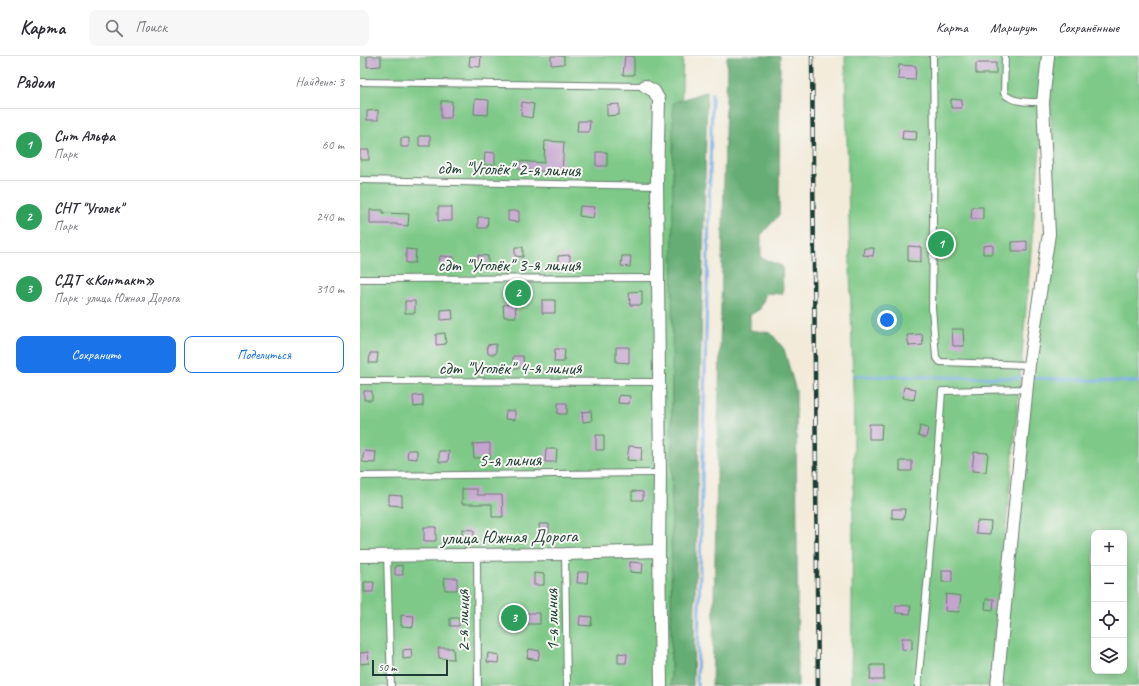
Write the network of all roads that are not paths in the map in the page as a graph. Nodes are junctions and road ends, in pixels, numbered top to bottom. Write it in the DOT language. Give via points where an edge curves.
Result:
graph roads {
  1 [pos="933,56"];
  2 [pos="1005,56"];
  3 [pos="1048,56"];
  4 [pos="360,82"];
  5 [pos="644,86"];
  6 [pos="1043,102"];
  7 [pos="360,180"];
  8 [pos="657,186"];
  9 [pos="659,278"];
  10 [pos="360,279"];
  11 [pos="1029,365"];
  12 [pos="360,381"];
  13 [pos="660,382"];
  14 [pos="1027,389"];
  15 [pos="660,473"];
  16 [pos="360,476"];
  17 [pos="659,550"];
  18 [pos="565,554"];
  19 [pos="477,555"];
  20 [pos="360,556"];
  21 [pos="388,556"];
  22 [pos="391,686"];
  23 [pos="478,686"];
  24 [pos="567,686"];
  25 [pos="661,686"];
  26 [pos="918,686"];
  27 [pos="996,686"];
  1 -- 11 [label="lane" via="932,308 936,357 940,362"];
  2 -- 6 [label="lane" via="1005,95 1015,100"];
  3 -- 6 [label="street"];
  4 -- 5 [label="lane"];
  5 -- 8 [label="street" via="654,91 659,100"];
  6 -- 11 [label="street" via="1049,234"];
  7 -- 8 [label="lane, сдт \"Уголёк\" 2-я линия"];
  8 -- 9 [label="street"];
  9 -- 10 [label="lane, сдт \"Уголёк\" 3-я линия"];
  9 -- 13 [label="street"];
  11 -- 14 [label="street"];
  12 -- 13 [label="lane, сдт \"Уголёк\" 4-я линия"];
  13 -- 15 [label="street"];
  14 -- 26 [label="lane" via="942,391"];
  14 -- 27 [label="street"];
  15 -- 16 [label="lane, 5-я линия"];
  15 -- 17 [label="street"];
  17 -- 18 [label="street, улица Южная Дорога"];
  17 -- 25 [label="street"];
  18 -- 19 [label="street, улица Южная Дорога"];
  18 -- 24 [label="lane, 1-я линия"];
  19 -- 21 [label="street, улица Южная Дорога"];
  19 -- 23 [label="lane, 2-я линия"];
  20 -- 21 [label="street, улица Южная Дорога"];
  21 -- 22 [label="lane"];
}
